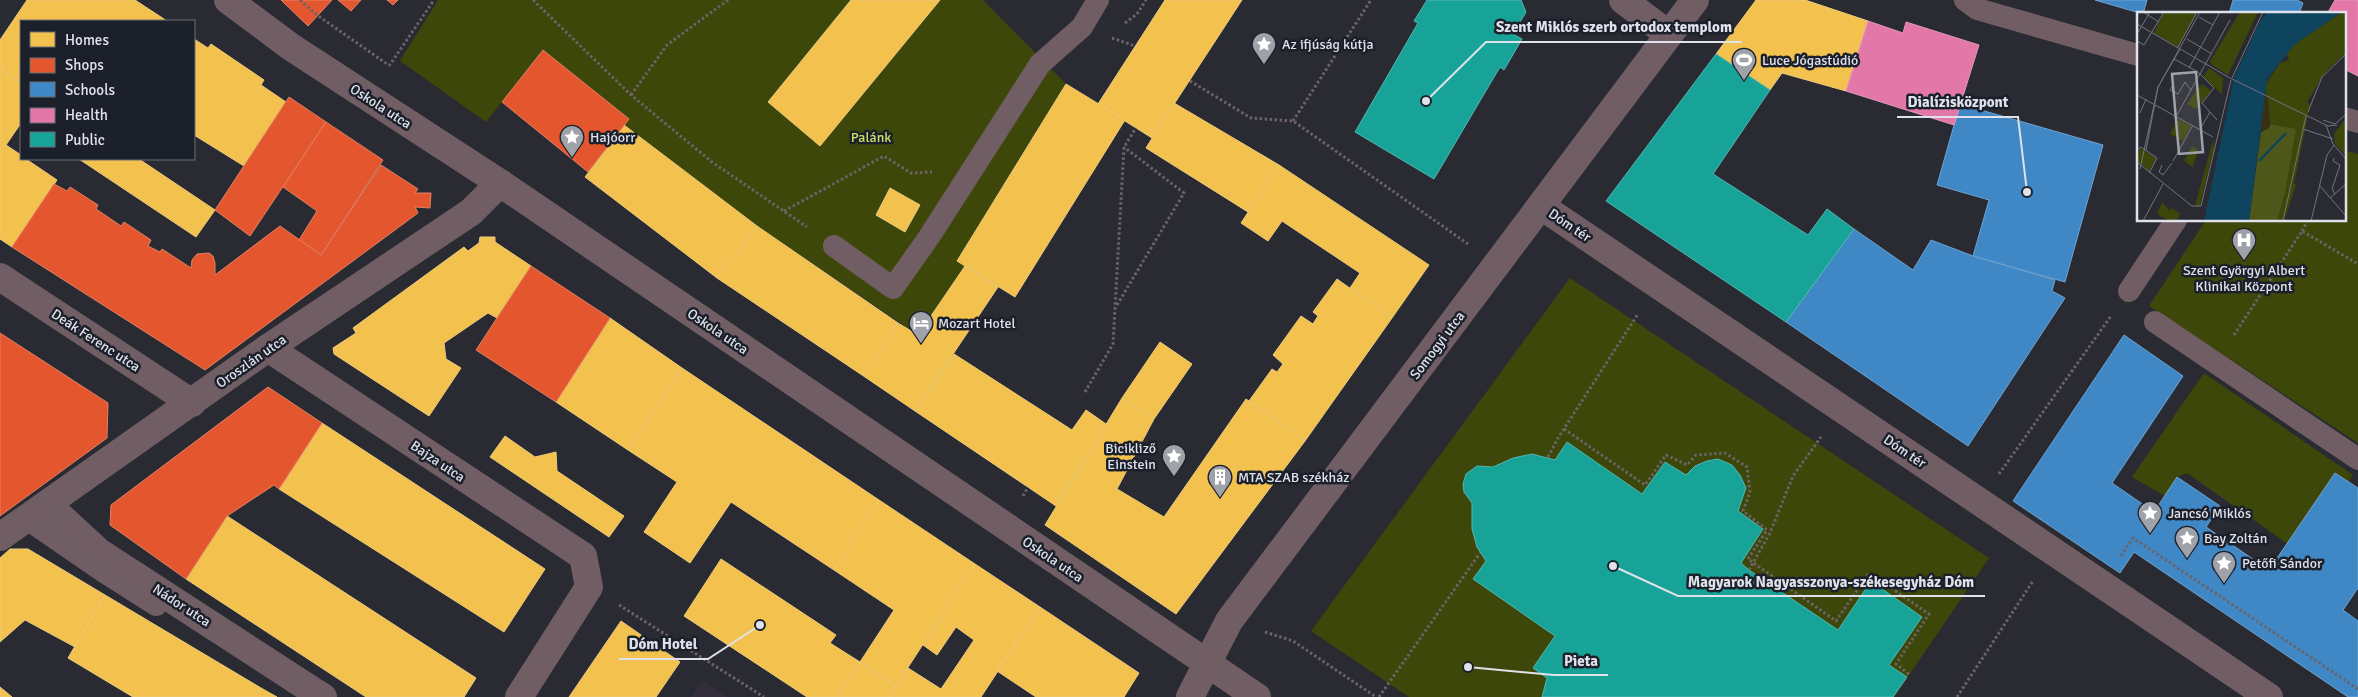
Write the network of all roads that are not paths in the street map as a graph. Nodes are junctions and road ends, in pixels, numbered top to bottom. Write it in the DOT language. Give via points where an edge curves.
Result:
graph roads {
  1 [pos="228,0"];
  2 [pos="1098,0"];
  3 [pos="1623,0"];
  4 [pos="1696,0"];
  5 [pos="1965,0"];
  6 [pos="1668,34"];
  7 [pos="2137,55"];
  8 [pos="500,183"];
  9 [pos="1541,206"];
  10 [pos="2175,221"];
  11 [pos="834,246"];
  12 [pos="0,277"];
  13 [pos="2129,291"];
  14 [pos="2155,322"];
  15 [pos="268,348"];
  16 [pos="192,403"];
  17 [pos="2358,459"];
  18 [pos="37,512"];
  19 [pos="0,537"];
  20 [pos="191,626"];
  21 [pos="1207,663"];
  22 [pos="315,692"];
  23 [pos="519,697"];
  24 [pos="1190,697"];
  25 [pos="1257,697"];
  26 [pos="2269,697"];
  1 -- 8 [label="street, Oskola utca" via="291,47"];
  2 -- 11 [label="lane" via="1082,27 1040,64 929,237 892,288"];
  3 -- 6 [label="street"];
  4 -- 6 [label="street, Somogyi utca"];
  5 -- 7 [label="lane" via="1977,9"];
  6 -- 9 [label="street, Somogyi utca"];
  8 -- 15 [label="street, Oroszlán utca" via="471,212"];
  8 -- 21 [label="street, Oskola utca"];
  9 -- 21 [label="street, Somogyi utca" via="1229,621"];
  9 -- 26 [label="street, Dóm tér"];
  10 -- 13 [label="lane"];
  12 -- 16 [label="street, Deák Ferenc utca"];
  14 -- 17 [label="lane"];
  15 -- 16 [label="street, Oroszlán utca"];
  15 -- 23 [label="street, Bajza utca" via="582,556 590,587"];
  16 -- 18 [label="street, Oroszlán utca"];
  18 -- 19 [label="street, Oroszlán utca"];
  18 -- 20 [label="lane" via="100,570"];
  18 -- 22 [label="street, Nádor utca"];
  21 -- 24 [label="street, Somogyi utca"];
  21 -- 25 [label="street"];
}
